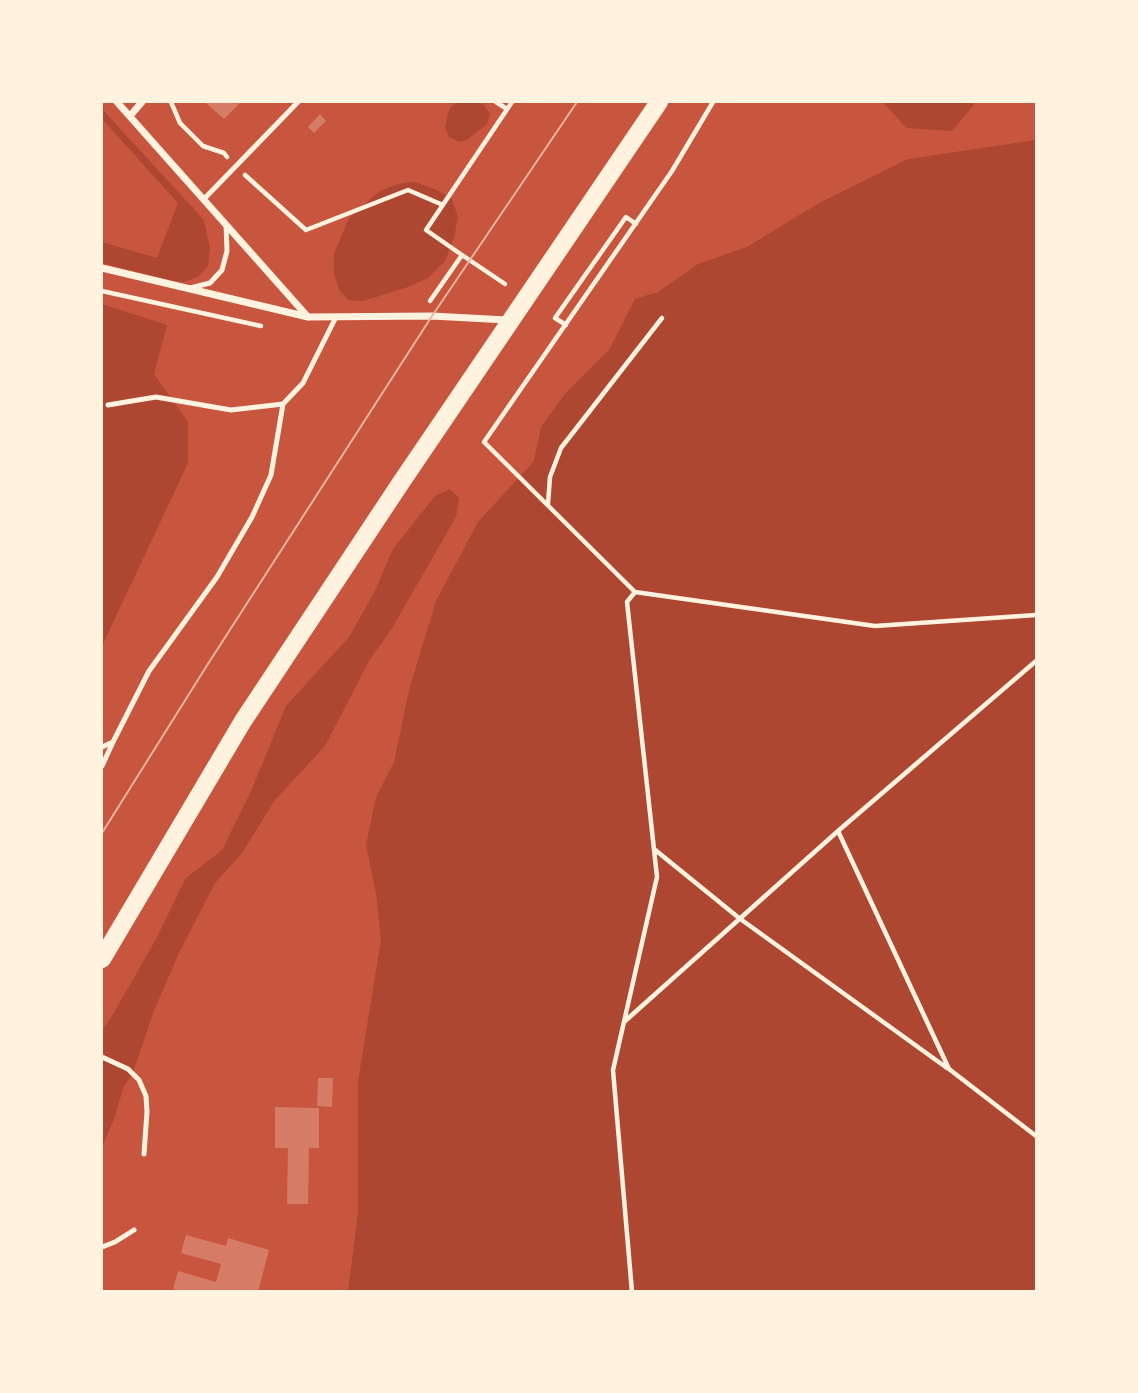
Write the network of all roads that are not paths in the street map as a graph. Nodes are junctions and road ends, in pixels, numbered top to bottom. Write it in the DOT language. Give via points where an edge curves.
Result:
graph roads {
  1 [pos="117,102"];
  2 [pos="142,102"];
  3 [pos="298,102"];
  4 [pos="659,102"];
  5 [pos="130,116"];
  6 [pos="204,199"];
  7 [pos="226,224"];
  8 [pos="102,268"];
  9 [pos="188,289"];
  10 [pos="308,317"];
  11 [pos="336,317"];
  12 [pos="512,320"];
  13 [pos="283,404"];
  14 [pos="108,405"];
  15 [pos="113,742"];
  16 [pos="102,747"];
  17 [pos="102,766"];
  18 [pos="102,959"];
  19 [pos="102,1057"];
  20 [pos="144,1154"];
  21 [pos="134,1230"];
  22 [pos="102,1247"];
  1 -- 5 [label="street"];
  2 -- 5 [label="street"];
  3 -- 6 [label="lane"];
  4 -- 12 [label="main road"];
  5 -- 6 [label="street"];
  6 -- 7 [label="street"];
  7 -- 9 [label="lane" via="222,270 210,283"];
  7 -- 10 [label="street"];
  8 -- 9 [label="street"];
  9 -- 10 [label="street"];
  10 -- 11 [label="street"];
  11 -- 12 [label="street"];
  11 -- 13 [label="lane" via="303,383"];
  12 -- 18 [label="main road" via="243,722"];
  13 -- 14 [label="lane" via="232,410 156,397"];
  13 -- 15 [label="lane" via="271,475 253,517 217,577 149,671"];
  15 -- 16 [label="lane"];
  15 -- 17 [label="lane"];
  19 -- 20 [label="lane" via="128,1069 146,1096"];
  21 -- 22 [label="lane"];
}
